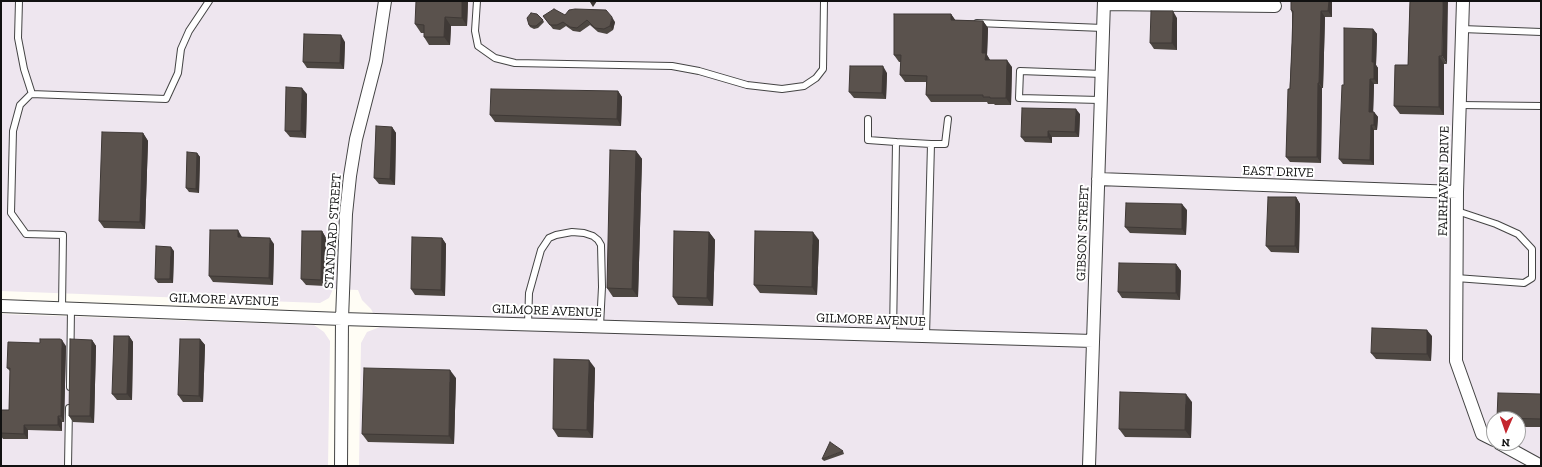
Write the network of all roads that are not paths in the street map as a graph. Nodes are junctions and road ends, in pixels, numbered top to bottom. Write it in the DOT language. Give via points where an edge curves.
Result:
graph roads {
  1 [pos="19,1"];
  2 [pos="209,1"];
  3 [pos="384,1"];
  4 [pos="477,1"];
  5 [pos="824,1"];
  6 [pos="1463,1"];
  7 [pos="1104,3"];
  8 [pos="1275,6"];
  9 [pos="968,22"];
  10 [pos="1103,28"];
  11 [pos="1462,29"];
  12 [pos="1541,32"];
  13 [pos="1102,74"];
  14 [pos="32,94"];
  15 [pos="1100,100"];
  16 [pos="1460,105"];
  17 [pos="1541,106"];
  18 [pos="868,119"];
  19 [pos="948,119"];
  20 [pos="896,142"];
  21 [pos="931,144"];
  22 [pos="1098,179"];
  23 [pos="1457,192"];
  24 [pos="1457,211"];
  25 [pos="1456,278"];
  26 [pos="1,306"];
  27 [pos="66,308"];
  28 [pos="342,319"];
  29 [pos="528,324"];
  30 [pos="600,326"];
  31 [pos="893,335"];
  32 [pos="926,336"];
  33 [pos="1093,341"];
  34 [pos="1486,436"];
  35 [pos="1514,451"];
  36 [pos="68,466"];
  37 [pos="340,466"];
  38 [pos="1089,466"];
  39 [pos="1541,466"];
  1 -- 14 [label="lane" via="18,38"];
  2 -- 14 [label="lane" via="189,31 181,49 178,73 166,99"];
  3 -- 28 [label="street, STANDARD STREET" via="376,61 356,139 350,176"];
  4 -- 5 [label="lane" via="475,30 478,46 495,58 515,63 672,66 747,85 782,89 804,86 816,78 822,69"];
  6 -- 11 [label="street, FAIRHAVEN DRIVE"];
  7 -- 8 [label="street"];
  7 -- 10 [label="street, GIBSON STREET"];
  9 -- 10 [label="lane"];
  10 -- 13 [label="street, GIBSON STREET"];
  11 -- 12 [label="lane"];
  11 -- 16 [label="street, FAIRHAVEN DRIVE"];
  13 -- 15 [label="street, GIBSON STREET"];
  13 -- 15 [label="lane" via="1020,71 1019,98"];
  14 -- 27 [label="lane" via="20,104 13,131 11,213 26,234 63,235"];
  15 -- 22 [label="street, GIBSON STREET"];
  16 -- 17 [label="lane"];
  16 -- 23 [label="street, FAIRHAVEN DRIVE"];
  18 -- 20 [label="lane" via="868,140"];
  19 -- 21 [label="lane" via="946,144"];
  20 -- 21 [label="lane"];
  20 -- 31 [label="lane"];
  21 -- 32 [label="lane"];
  22 -- 23 [label="street, EAST DRIVE"];
  22 -- 33 [label="street, GIBSON STREET"];
  23 -- 24 [label="street, FAIRHAVEN DRIVE"];
  24 -- 25 [label="street, FAIRHAVEN DRIVE"];
  24 -- 25 [label="lane" via="1518,234 1532,249 1532,278 1524,283"];
  25 -- 34 [label="street, FAIRHAVEN DRIVE" via="1456,361 1482,434"];
  26 -- 27 [label="street, GILMORE AVENUE"];
  27 -- 28 [label="street, GILMORE AVENUE"];
  27 -- 36 [label="lane"];
  28 -- 29 [label="street, GILMORE AVENUE"];
  28 -- 37 [label="street, STANDARD STREET"];
  29 -- 30 [label="street, GILMORE AVENUE"];
  29 -- 30 [label="lane" via="529,293 541,250 549,238 556,234 572,232 593,236 601,245"];
  30 -- 31 [label="street, GILMORE AVENUE"];
  31 -- 32 [label="street, GILMORE AVENUE"];
  32 -- 33 [label="street, GILMORE AVENUE"];
  33 -- 38 [label="street, GIBSON STREET"];
  35 -- 39 [label="street"];
}
